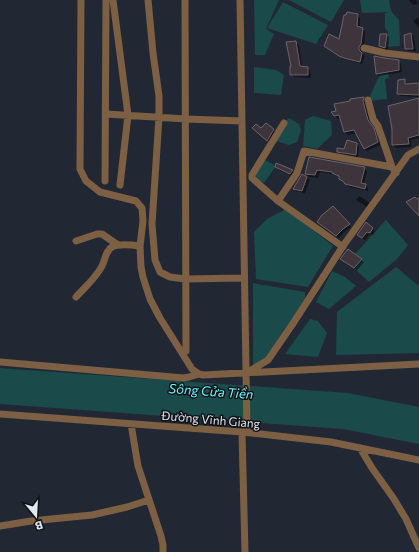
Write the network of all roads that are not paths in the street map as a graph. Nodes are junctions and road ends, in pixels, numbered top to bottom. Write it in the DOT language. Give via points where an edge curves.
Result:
graph roads {
  1 [pos="81,0"];
  2 [pos="106,0"];
  3 [pos="113,0"];
  4 [pos="148,0"];
  5 [pos="185,0"];
  6 [pos="240,0"];
  7 [pos="364,48"];
  8 [pos="419,57"];
  9 [pos="368,100"];
  10 [pos="106,114"];
  11 [pos="128,115"];
  12 [pos="159,117"];
  13 [pos="186,119"];
  14 [pos="242,121"];
  15 [pos="284,123"];
  16 [pos="419,149"];
  17 [pos="394,170"];
  18 [pos="105,181"];
  19 [pos="120,185"];
  20 [pos="278,201"];
  21 [pos="76,241"];
  22 [pos="118,245"];
  23 [pos="140,246"];
  24 [pos="343,247"];
  25 [pos="244,278"];
  26 [pos="185,279"];
  27 [pos="76,297"];
  28 [pos="186,350"];
  29 [pos="0,362"];
  30 [pos="419,364"];
  31 [pos="199,374"];
  32 [pos="246,377"];
  33 [pos="0,414"];
  34 [pos="131,424"];
  35 [pos="244,432"];
  36 [pos="360,448"];
  37 [pos="419,460"];
  38 [pos="149,500"];
  39 [pos="0,526"];
  40 [pos="419,548"];
  41 [pos="163,552"];
  42 [pos="244,552"];
  1 -- 23 [label="street" via="80,169 86,181 100,192 136,201 142,208"];
  2 -- 10 [label="street"];
  3 -- 11 [label="street"];
  4 -- 12 [label="street"];
  5 -- 13 [label="street"];
  6 -- 14 [label="street"];
  7 -- 8 [label="street"];
  9 -- 17 [label="street"];
  10 -- 11 [label="street"];
  10 -- 18 [label="street"];
  11 -- 12 [label="street"];
  11 -- 19 [label="street"];
  12 -- 13 [label="street"];
  12 -- 26 [label="street" via="152,224 155,260 160,272 170,277"];
  13 -- 14 [label="street"];
  13 -- 26 [label="street"];
  14 -- 25 [label="street"];
  15 -- 20 [label="street" via="252,175"];
  16 -- 17 [label="street" via="408,155"];
  17 -- 20 [label="street" via="304,151 297,173"];
  17 -- 24 [label="street"];
  20 -- 24 [label="street"];
  21 -- 22 [label="street" via="102,234"];
  22 -- 23 [label="street"];
  22 -- 27 [label="street" via="110,249 98,272"];
  23 -- 31 [label="street" via="142,273 150,299 192,369"];
  24 -- 32 [label="street" via="268,360"];
  25 -- 26 [label="street"];
  25 -- 32 [label="street"];
  26 -- 28 [label="street"];
  29 -- 31 [label="street" via="184,378"];
  30 -- 32 [label="street"];
  31 -- 32 [label="street"];
  32 -- 35 [label="street" via="247,423"];
  33 -- 34 [label="street, Đường Vĩnh Giang"];
  34 -- 35 [label="street, Đường Vĩnh Giang"];
  34 -- 38 [label="street" via="137,462"];
  35 -- 36 [label="street, Đường Vĩnh Giang"];
  35 -- 42 [label="street"];
  36 -- 37 [label="street, Đường Vĩnh Giang"];
  36 -- 40 [label="street" via="406,518"];
  38 -- 39 [label="street" via="92,515"];
  38 -- 41 [label="street"];
}
